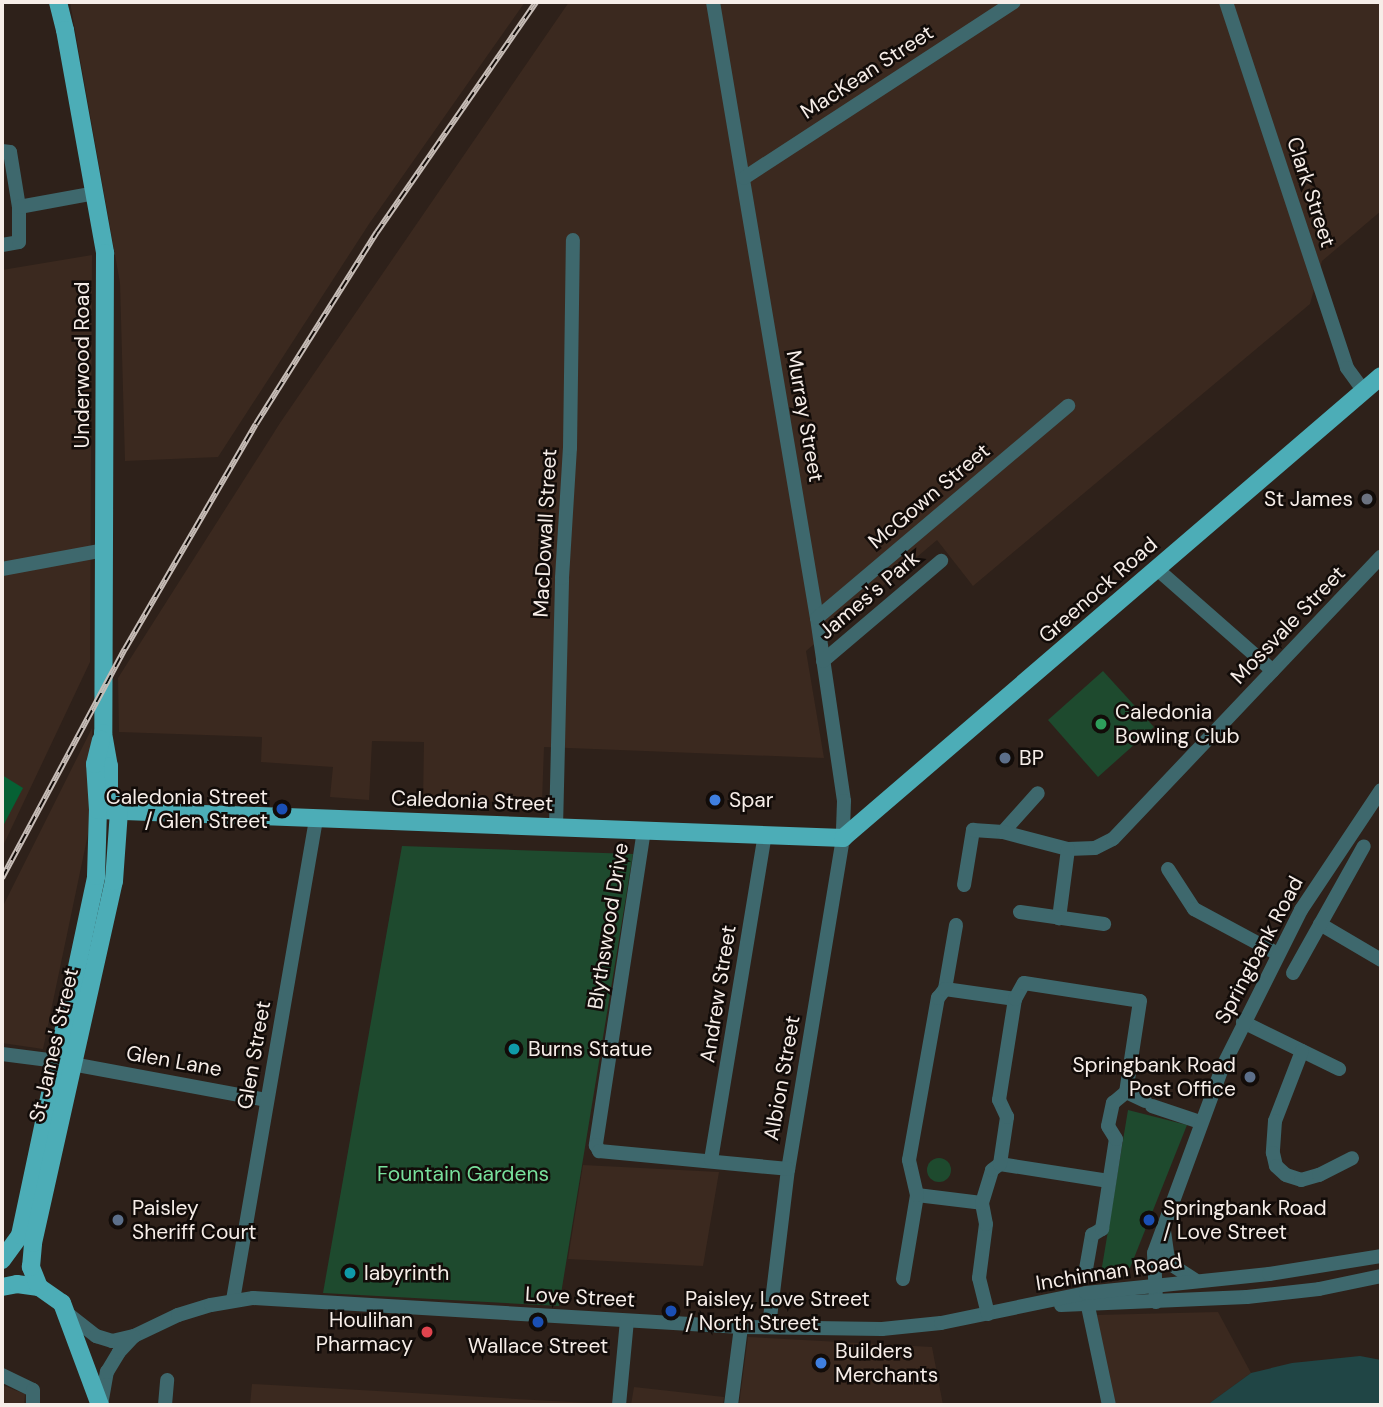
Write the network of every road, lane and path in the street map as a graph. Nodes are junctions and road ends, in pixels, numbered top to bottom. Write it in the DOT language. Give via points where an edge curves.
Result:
graph roads {
  1 [pos="58,2"];
  2 [pos="713,2"];
  3 [pos="1014,2"];
  4 [pos="1226,2"];
  5 [pos="2,151"];
  6 [pos="744,178"];
  7 [pos="95,193"];
  8 [pos="19,207"];
  9 [pos="573,240"];
  10 [pos="2,245"];
  11 [pos="1381,376"];
  12 [pos="1364,391"];
  13 [pos="1068,405"];
  14 [pos="105,550"];
  15 [pos="1381,558"];
  16 [pos="941,561"];
  17 [pos="2,569"];
  18 [pos="1157,569"];
  19 [pos="817,618"];
  20 [pos="823,661"];
  21 [pos="1273,671"];
  22 [pos="103,733"];
  23 [pos="1038,793"];
  24 [pos="1379,797"];
  25 [pos="98,810"];
  26 [pos="118,811"];
  27 [pos="316,818"];
  28 [pos="556,827"];
  29 [pos="644,830"];
  30 [pos="1003,831"];
  31 [pos="765,835"];
  32 [pos="844,838"];
  33 [pos="1364,846"];
  34 [pos="1069,849"];
  35 [pos="1168,869"];
  36 [pos="964,885"];
  37 [pos="1020,912"];
  38 [pos="1059,918"];
  39 [pos="1104,924"];
  40 [pos="1320,924"];
  41 [pos="956,925"];
  42 [pos="1278,954"];
  43 [pos="1381,960"];
  44 [pos="1293,973"];
  45 [pos="945,989"];
  46 [pos="1015,999"];
  47 [pos="1242,1022"];
  48 [pos="1302,1051"];
  49 [pos="2,1054"];
  50 [pos="65,1063"];
  51 [pos="1339,1069"];
  52 [pos="1126,1092"];
  53 [pos="267,1100"];
  54 [pos="1200,1122"];
  55 [pos="1352,1158"];
  56 [pos="712,1160"];
  57 [pos="1000,1164"];
  58 [pos="788,1170"];
  59 [pos="1109,1181"];
  60 [pos="917,1195"];
  61 [pos="982,1203"];
  62 [pos="1163,1226"];
  63 [pos="1381,1256"];
  64 [pos="2,1260"];
  65 [pos="1086,1269"];
  66 [pos="1381,1276"];
  67 [pos="902,1279"];
  68 [pos="1196,1280"];
  69 [pos="1154,1285"];
  70 [pos="2,1287"];
  71 [pos="39,1287"];
  72 [pos="1087,1299"];
  73 [pos="233,1300"];
  74 [pos="1156,1302"];
  75 [pos="1028,1306"];
  76 [pos="68,1314"];
  77 [pos="988,1314"];
  78 [pos="627,1321"];
  79 [pos="741,1327"];
  80 [pos="769,1327"];
  81 [pos="134,1336"];
  82 [pos="2,1375"];
  83 [pos="167,1380"];
  84 [pos="33,1405"];
  85 [pos="100,1405"];
  86 [pos="164,1405"];
  87 [pos="619,1405"];
  88 [pos="732,1405"];
  89 [pos="1109,1405"];
  1 -- 7 [label="main road, Underwood Road"];
  2 -- 6 [label="street, Murray Street"];
  3 -- 6 [label="street, MacKean Street"];
  4 -- 12 [label="street, Clark Street" via="1348,368"];
  5 -- 8 [label="street" via="10,152"];
  6 -- 19 [label="street, Murray Street"];
  7 -- 8 [label="street"];
  7 -- 14 [label="main road, Underwood Road" via="105,253"];
  8 -- 10 [label="street" via="19,242"];
  9 -- 28 [label="street, MacDowall Street"];
  11 -- 12 [label="main road, Greenock Road"];
  12 -- 18 [label="main road, Greenock Road"];
  13 -- 19 [label="street, McGown Street"];
  14 -- 17 [label="street"];
  14 -- 22 [label="main road, Underwood Road"];
  15 -- 21 [label="street, Mossvale Street"];
  16 -- 20 [label="street, James's Park"];
  18 -- 21 [label="street"];
  18 -- 32 [label="main road, Greenock Road"];
  19 -- 20 [label="street, Murray Street"];
  20 -- 32 [label="street, Murray Street" via="844,801"];
  21 -- 34 [label="street, Mossvale Street" via="1113,839 1095,848"];
  22 -- 25 [label="main road, Underwood Road" via="95,764"];
  22 -- 26 [label="main road, Underwood Road" via="109,794"];
  23 -- 30 [label="street"];
  24 -- 42 [label="street, Springbank Road" via="1301,910"];
  25 -- 26 [label="main road, Caledonia Street"];
  25 -- 50 [label="main road, St James' Street" via="96,876"];
  26 -- 27 [label="main road, Caledonia Street"];
  26 -- 50 [label="main road, St James' Street" via="114,881"];
  27 -- 28 [label="main road, Caledonia Street"];
  27 -- 53 [label="street, Glen Street"];
  28 -- 29 [label="main road, Caledonia Street"];
  29 -- 31 [label="main road, Caledonia Street"];
  29 -- 56 [label="street, Blythswood Drive" via="596,1145 599,1151"];
  30 -- 34 [label="street"];
  30 -- 36 [label="street" via="973,830"];
  31 -- 32 [label="main road, Caledonia Street"];
  31 -- 56 [label="street, Andrew Street"];
  32 -- 58 [label="street, Albion Street"];
  33 -- 40 [label="street"];
  34 -- 38 [label="street"];
  35 -- 42 [label="street" via="1194,909"];
  37 -- 38 [label="street"];
  38 -- 39 [label="street"];
  40 -- 43 [label="street"];
  40 -- 44 [label="street"];
  41 -- 45 [label="street"];
  42 -- 47 [label="street, Springbank Road"];
  45 -- 46 [label="street"];
  45 -- 60 [label="street" via="938,998 909,1160"];
  46 -- 52 [label="street" via="1024,983 1140,1001"];
  46 -- 57 [label="street" via="999,1100 1007,1117"];
  47 -- 48 [label="street"];
  47 -- 54 [label="street, Springbank Road"];
  48 -- 51 [label="street"];
  48 -- 55 [label="street" via="1275,1121 1276,1166 1301,1180"];
  49 -- 50 [label="street, Glen Lane"];
  50 -- 53 [label="street, Glen Lane"];
  50 -- 64 [label="main road, St James' Street" via="20,1235"];
  50 -- 71 [label="main road, St James' Street" via="33,1243 31,1267"];
  52 -- 54 [label="street"];
  52 -- 59 [label="street" via="1113,1104 1108,1126 1116,1139"];
  53 -- 73 [label="street, Glen Street"];
  54 -- 62 [label="street, Springbank Road"];
  56 -- 58 [label="street"];
  57 -- 59 [label="street"];
  57 -- 61 [label="street" via="992,1170"];
  58 -- 80 [label="street, Albion Street"];
  59 -- 65 [label="street" via="1102,1229 1092,1235"];
  60 -- 61 [label="street"];
  60 -- 67 [label="street"];
  61 -- 77 [label="street" via="986,1224 979,1278"];
  62 -- 68 [label="street" via="1168,1258"];
  62 -- 69 [label="street, Springbank Road" via="1154,1253"];
  63 -- 68 [label="street, Inchinnan Road"];
  66 -- 74 [label="street, Inchinnan Road" via="1276,1294"];
  68 -- 69 [label="street, Inchinnan Road"];
  69 -- 72 [label="street, Inchinnan Road"];
  69 -- 74 [label="street, Springbank Road"];
  70 -- 71 [label="main road"];
  71 -- 76 [label="main road" via="56,1297"];
  72 -- 74 [label="street, Inchinnan Road"];
  72 -- 75 [label="street, Inchinnan Road"];
  72 -- 89 [label="street"];
  73 -- 78 [label="street, Love Street"];
  73 -- 81 [label="street, Love Street" via="177,1315"];
  75 -- 77 [label="street, Love Street"];
  76 -- 81 [label="street, Love Street" via="105,1340"];
  76 -- 85 [label="main road"];
  77 -- 80 [label="street, Love Street" via="882,1329"];
  78 -- 79 [label="street, Love Street"];
  78 -- 87 [label="street"];
  79 -- 80 [label="street, Love Street"];
  79 -- 88 [label="street"];
  81 -- 85 [label="street, Love Street" via="113,1361 103,1382"];
  82 -- 84 [label="street" via="33,1390"];
  83 -- 86 [label="street"];
}
